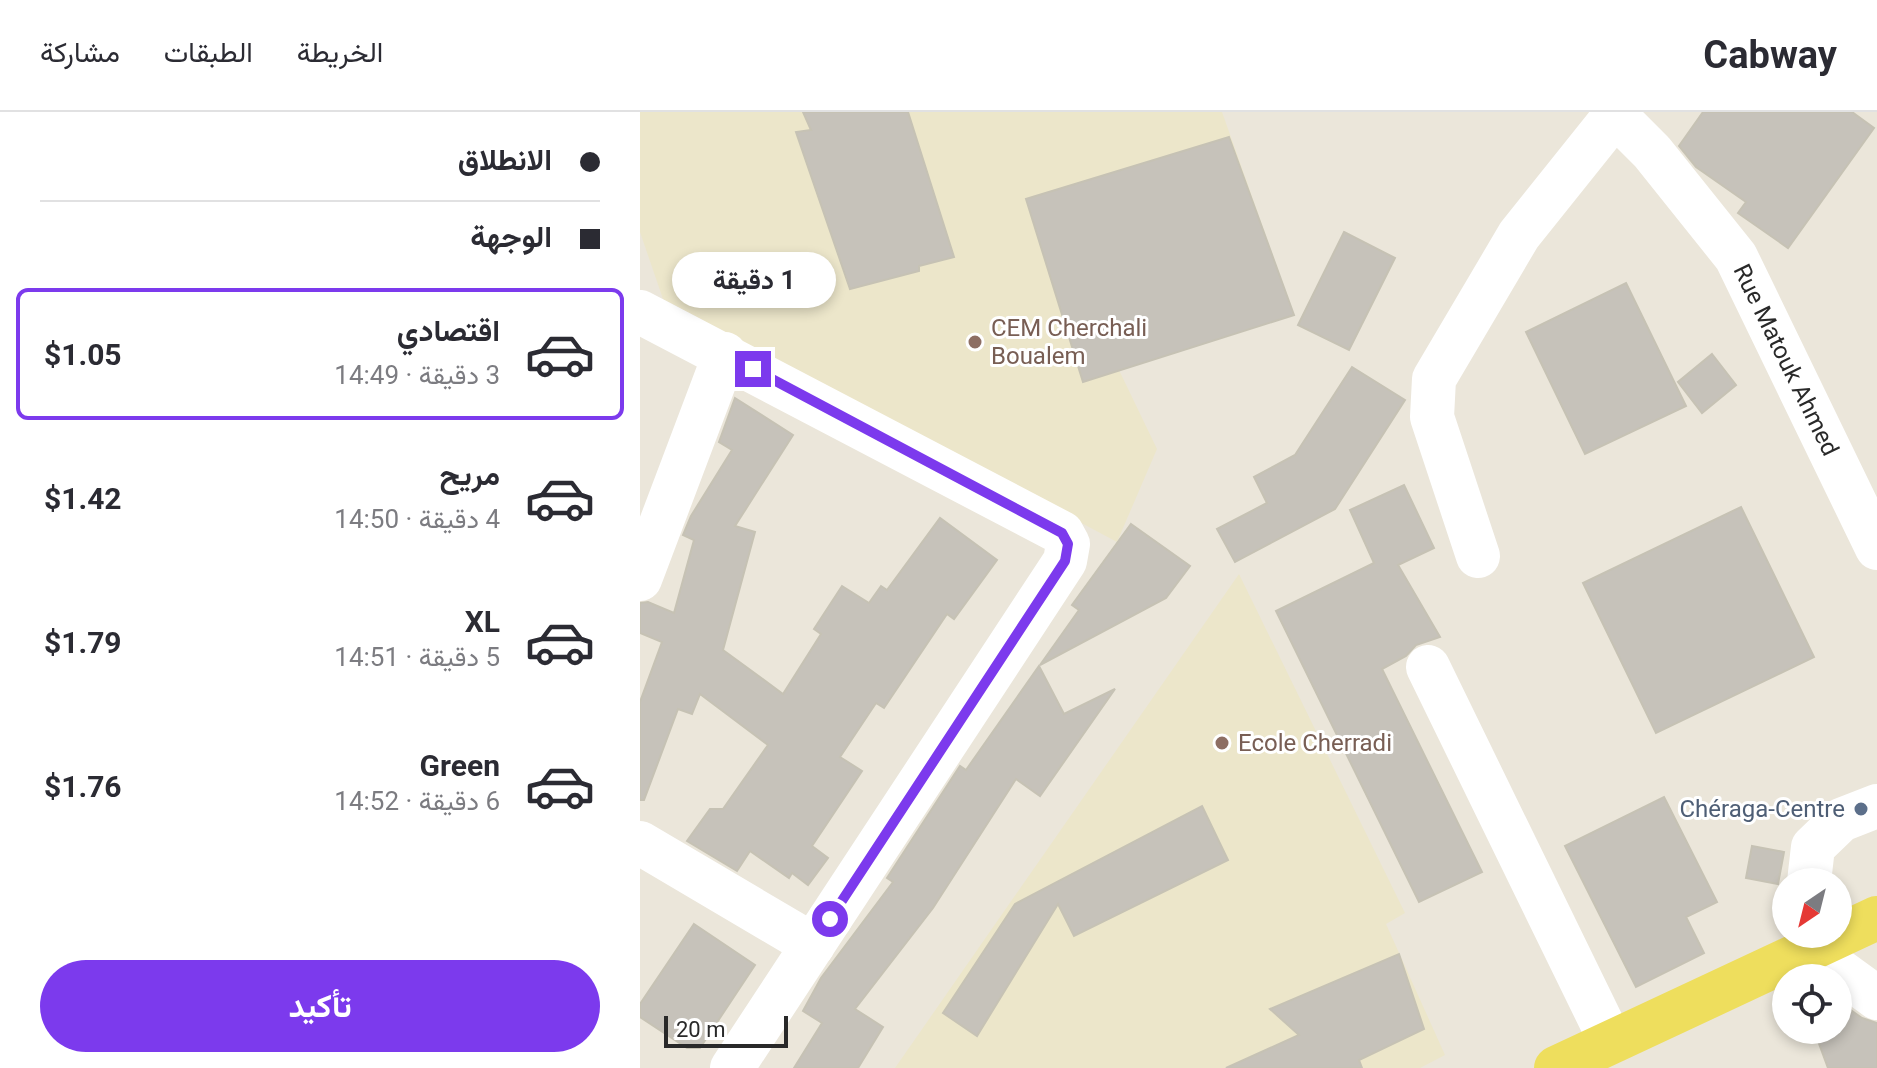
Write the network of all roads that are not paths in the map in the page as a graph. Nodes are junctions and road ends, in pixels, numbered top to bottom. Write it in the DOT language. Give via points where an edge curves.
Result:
graph roads {
  1 [pos="1614,114"];
  2 [pos="640,312"];
  3 [pos="725,354"];
  4 [pos="1877,548"];
  5 [pos="1478,556"];
  6 [pos="640,579"];
  7 [pos="1428,667"];
  8 [pos="1877,806"];
  9 [pos="640,843"];
  10 [pos="1811,868"];
  11 [pos="1877,918"];
  12 [pos="1852,927"];
  13 [pos="813,945"];
  14 [pos="1799,948"];
  15 [pos="1818,948"];
  16 [pos="1877,998"];
  17 [pos="1611,1042"];
  18 [pos="732,1068"];
  19 [pos="1556,1068"];
  1 -- 4 [label="street, Rue Matouk Ahmed" via="1652,152 1736,257"];
  1 -- 5 [label="street" via="1519,235 1434,379 1432,417"];
  2 -- 3 [label="street"];
  3 -- 6 [label="street"];
  3 -- 13 [label="street" via="1062,533 1068,544 1065,561"];
  7 -- 17 [label="street"];
  8 -- 10 [label="street" via="1841,820 1813,847"];
  9 -- 13 [label="street"];
  11 -- 12 [label="main road"];
  13 -- 18 [label="street"];
  14 -- 17 [label="main road"];
  15 -- 16 [label="street"];
  17 -- 19 [label="main road"];
}
